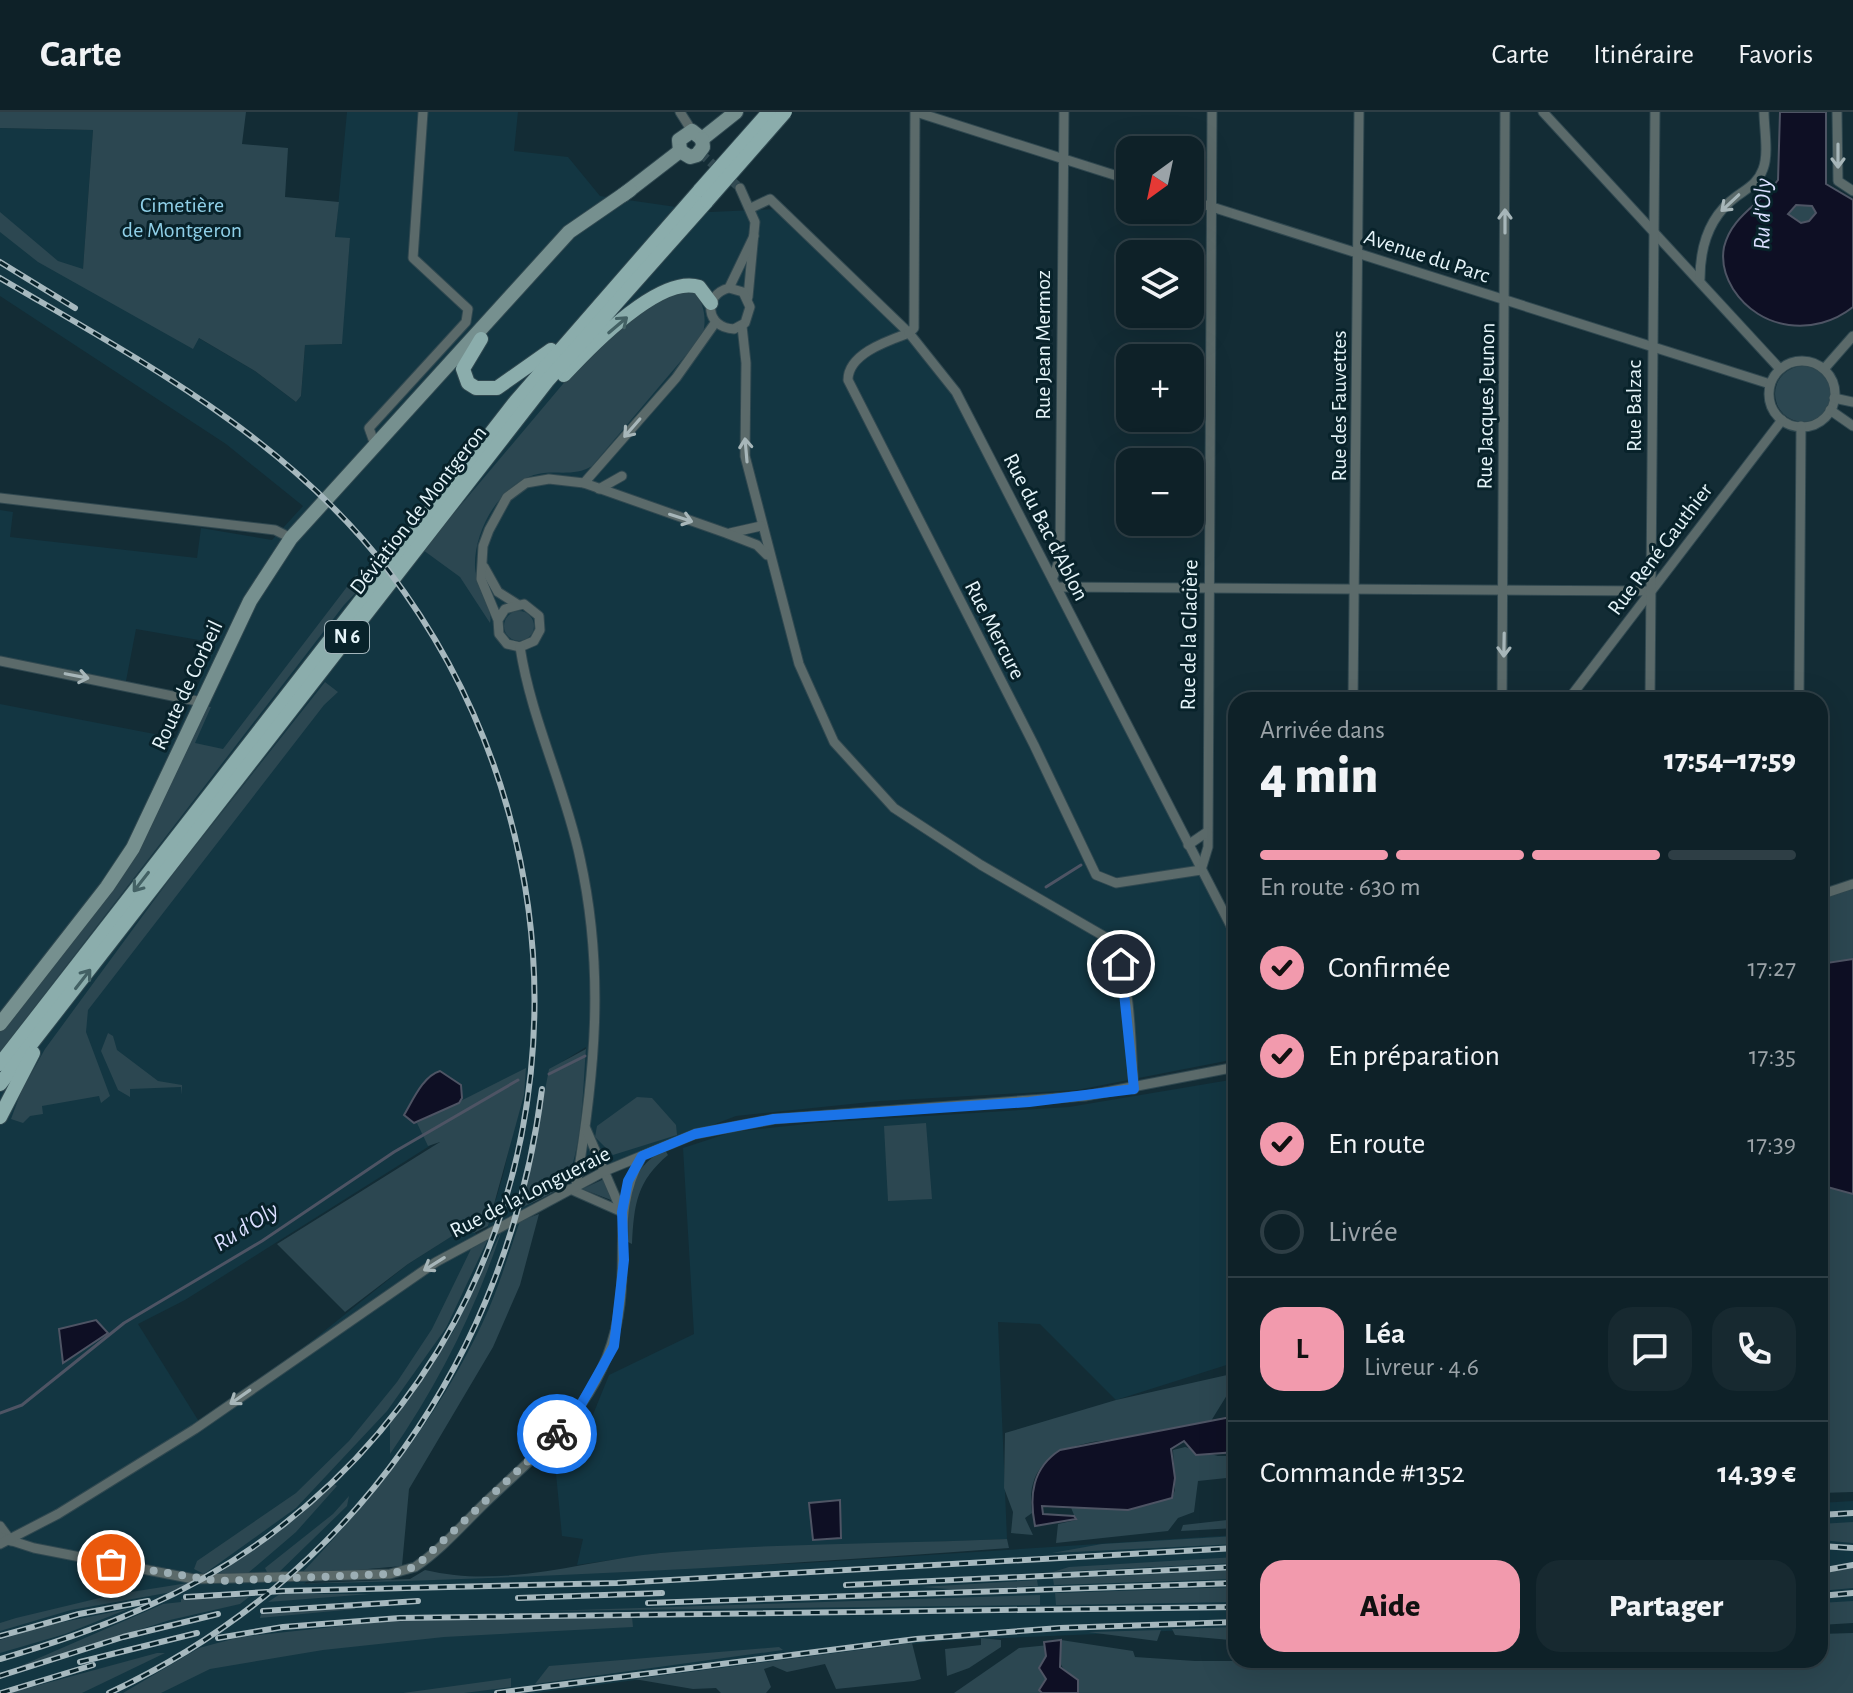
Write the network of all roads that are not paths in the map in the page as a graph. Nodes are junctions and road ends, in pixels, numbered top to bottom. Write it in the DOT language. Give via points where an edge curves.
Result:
graph roads {
  1 [pos="423,112"];
  2 [pos="680,112"];
  3 [pos="736,112"];
  4 [pos="769,112"];
  5 [pos="785,112"];
  6 [pos="916,112"];
  7 [pos="1064,112"];
  8 [pos="1212,112"];
  9 [pos="1359,112"];
  10 [pos="1505,112"];
  11 [pos="1543,112"];
  12 [pos="1655,112"];
  13 [pos="1764,112"];
  14 [pos="1837,112"];
  15 [pos="697,135"];
  16 [pos="680,151"];
  17 [pos="1064,159"];
  18 [pos="1116,176"];
  19 [pos="740,188"];
  20 [pos="630,190"];
  21 [pos="1853,191"];
  22 [pos="703,195"];
  23 [pos="1204,204"];
  24 [pos="1211,206"];
  25 [pos="751,208"];
  26 [pos="1654,231"];
  27 [pos="754,236"];
  28 [pos="1358,252"];
  29 [pos="1700,279"];
  30 [pos="729,288"];
  31 [pos="748,297"];
  32 [pos="1506,299"];
  33 [pos="711,303"];
  34 [pos="715,323"];
  35 [pos="742,326"];
  36 [pos="909,333"];
  37 [pos="1853,336"];
  38 [pos="481,339"];
  39 [pos="566,340"];
  40 [pos="1653,346"];
  41 [pos="1780,369"];
  42 [pos="1824,369"];
  43 [pos="435,380"];
  44 [pos="1770,384"];
  45 [pos="538,393"];
  46 [pos="1834,398"];
  47 [pos="1853,402"];
  48 [pos="1830,410"];
  49 [pos="1782,420"];
  50 [pos="1801,426"];
  51 [pos="1853,426"];
  52 [pos="375,445"];
  53 [pos="622,476"];
  54 [pos="584,483"];
  55 [pos="599,489"];
  56 [pos="0,498"];
  57 [pos="761,526"];
  58 [pos="726,533"];
  59 [pos="291,538"];
  60 [pos="769,557"];
  61 [pos="481,560"];
  62 [pos="1053,577"];
  63 [pos="1057,587"];
  64 [pos="1208,588"];
  65 [pos="1356,588"];
  66 [pos="1502,590"];
  67 [pos="1651,591"];
  68 [pos="517,604"];
  69 [pos="498,620"];
  70 [pos="520,647"];
  71 [pos="0,661"];
  72 [pos="1353,692"];
  73 [pos="1502,692"];
  74 [pos="1574,692"];
  75 [pos="1650,692"];
  76 [pos="1799,692"];
  77 [pos="202,702"];
  78 [pos="1207,832"];
  79 [pos="1188,845"];
  80 [pos="1201,870"];
  81 [pos="1853,884"];
  82 [pos="1828,892"];
  83 [pos="1228,921"];
  84 [pos="54,1015"];
  85 [pos="0,1024"];
  86 [pos="0,1064"];
  87 [pos="1228,1069"];
  88 [pos="0,1084"];
  89 [pos="1134,1089"];
  90 [pos="0,1117"];
  91 [pos="586,1129"];
  92 [pos="642,1156"];
  93 [pos="605,1171"];
  94 [pos="573,1188"];
  95 [pos="622,1212"];
  96 [pos="0,1526"];
  97 [pos="0,1537"];
  98 [pos="11,1541"];
  99 [pos="0,1544"];
  1 -- 52 [label="street" via="413,258 468,309 466,322 369,428"];
  2 -- 15 [label="street"];
  3 -- 15 [label="main road"];
  4 -- 22 [label="main road, N 6, bridge"];
  5 -- 22 [label="main road, N 6, bridge"];
  6 -- 17 [label="street"];
  6 -- 36 [label="street" via="914,328"];
  7 -- 17 [label="street, Rue Jean Mermoz"];
  8 -- 24 [label="street, Rue de la Glacière"];
  9 -- 28 [label="street, Rue des Fauvettes"];
  32 -- 10 [label="street, Rue Jacques Jeunon, one-way"];
  11 -- 26 [label="street"];
  12 -- 26 [label="street, Rue Balzac"];
  13 -- 29 [label="street, one-way" via="1764,168 1705,236"];
  14 -- 21 [label="street, one-way" via="1838,181"];
  15 -- 16 [label="main road" via="681,136"];
  15 -- 16 [label="main road" via="703,147 697,155"];
  16 -- 20 [label="main road, Route de Corbeil"];
  17 -- 18 [label="street"];
  17 -- 62 [label="street, Rue Jean Mermoz" via="1060,558"];
  19 -- 25 [label="street"];
  20 -- 38 [label="main road, Route de Corbeil" via="574,238"];
  20 -- 43 [label="main road, Route de Corbeil" via="569,232"];
  22 -- 39 [label="main road, Déviation de Montgeron / N 6"];
  22 -- 45 [label="main road, Déviation de Montgeron / N 6"];
  23 -- 24 [label="street, Avenue du Parc"];
  24 -- 28 [label="street, Avenue du Parc"];
  24 -- 64 [label="street, Rue de la Glacière"];
  25 -- 27 [label="street"];
  25 -- 36 [label="street, Rue du Bac d'Ablon" via="770,199"];
  26 -- 29 [label="street"];
  26 -- 40 [label="street, Rue Balzac"];
  27 -- 30 [label="street"];
  27 -- 31 [label="street"];
  28 -- 32 [label="street, Avenue du Parc"];
  28 -- 65 [label="street, Rue des Fauvettes"];
  29 -- 41 [label="street"];
  30 -- 31 [label="street"];
  30 -- 33 [label="street" via="719,291"];
  31 -- 35 [label="street" via="750,312"];
  32 -- 40 [label="street, Avenue du Parc"];
  32 -- 66 [label="street, Rue Jacques Jeunon"];
  33 -- 34 [label="street"];
  45 -- 33 [label="main road, one-way" via="672,286 699,287"];
  34 -- 35 [label="street" via="726,329"];
  34 -- 54 [label="street, one-way" via="676,378"];
  57 -- 35 [label="street, one-way" via="745,456"];
  36 -- 62 [label="street, Rue du Bac d'Ablon" via="956,392"];
  36 -- 80 [label="street, Rue Mercure" via="853,362 848,373 852,389 1096,875 1116,883"];
  37 -- 42 [label="street"];
  38 -- 39 [label="main road" via="463,369 468,383 487,390"];
  38 -- 43 [label="main road, Route de Corbeil"];
  39 -- 86 [label="main road, Déviation de Montgeron / N 6, one-way"];
  40 -- 44 [label="street, Avenue du Parc"];
  40 -- 67 [label="street, Rue Balzac"];
  41 -- 42 [label="street" via="1807,361"];
  41 -- 44 [label="street"];
  42 -- 46 [label="street"];
  43 -- 52 [label="main road, Route de Corbeil"];
  44 -- 49 [label="street" via="1770,403"];
  84 -- 45 [label="main road, Déviation de Montgeron / N 6, one-way"];
  46 -- 47 [label="street"];
  46 -- 48 [label="street"];
  48 -- 50 [label="street" via="1818,422"];
  48 -- 51 [label="street"];
  49 -- 50 [label="street"];
  49 -- 67 [label="street, Rue René Gauthier"];
  50 -- 76 [label="street"];
  52 -- 59 [label="main road, Route de Corbeil"];
  53 -- 55 [label="street"];
  54 -- 55 [label="street"];
  54 -- 61 [label="street" via="526,483 507,497"];
  55 -- 58 [label="street, one-way"];
  56 -- 59 [label="street" via="275,530"];
  57 -- 58 [label="street"];
  57 -- 60 [label="street"];
  58 -- 60 [label="street" via="757,545"];
  59 -- 77 [label="main road, Route de Corbeil" via="257,588"];
  60 -- 89 [label="street" via="799,664 820,715 848,759 894,808 1114,947 1122,970"];
  61 -- 68 [label="street" via="498,592"];
  61 -- 69 [label="street" via="486,596"];
  62 -- 63 [label="street, Rue du Bac d'Ablon"];
  63 -- 64 [label="street"];
  63 -- 79 [label="street, Rue du Bac d'Ablon"];
  64 -- 65 [label="street"];
  64 -- 78 [label="street, Rue de la Glacière"];
  65 -- 66 [label="street"];
  65 -- 72 [label="street, Rue des Fauvettes"];
  66 -- 67 [label="street"];
  66 -- 73 [label="street, Rue Jacques Jeunon, one-way"];
  67 -- 74 [label="street, Rue René Gauthier"];
  67 -- 75 [label="street, Rue Balzac"];
  68 -- 69 [label="street"];
  68 -- 70 [label="street" via="530,607 541,623 534,641"];
  69 -- 70 [label="street" via="502,639"];
  70 -- 91 [label="street" via="525,680 555,762 583,874 597,1026"];
  71 -- 77 [label="street, one-way"];
  77 -- 85 [label="main road, Route de Corbeil" via="157,803 121,867"];
  78 -- 79 [label="street"];
  78 -- 80 [label="street, Rue de la Glacière"];
  79 -- 80 [label="street, Rue du Bac d'Ablon"];
  80 -- 83 [label="street, Rue du Bac d'Ablon"];
  81 -- 82 [label="street"];
  84 -- 88 [label="main road, Déviation de Montgeron / N 6"];
  84 -- 90 [label="main road"];
  87 -- 89 [label="street, Rue de la Longueraie"];
  89 -- 92 [label="street, Rue de la Longueraie" via="1029,1102 774,1119 695,1134"];
  91 -- 93 [label="street"];
  91 -- 94 [label="street"];
  92 -- 93 [label="street, Rue de la Longueraie"];
  92 -- 95 [label="street" via="628,1181"];
  93 -- 94 [label="street, Rue de la Longueraie"];
  93 -- 95 [label="street"];
  94 -- 95 [label="street"];
  94 -- 98 [label="street, Rue de la Longueraie, one-way" via="436,1262 195,1429"];
  95 -- 98 [label="street" via="624,1260 614,1346 597,1381 574,1417 421,1563 390,1574 194,1579"];
  96 -- 98 [label="street"];
  97 -- 98 [label="street"];
  98 -- 99 [label="street"];
}
